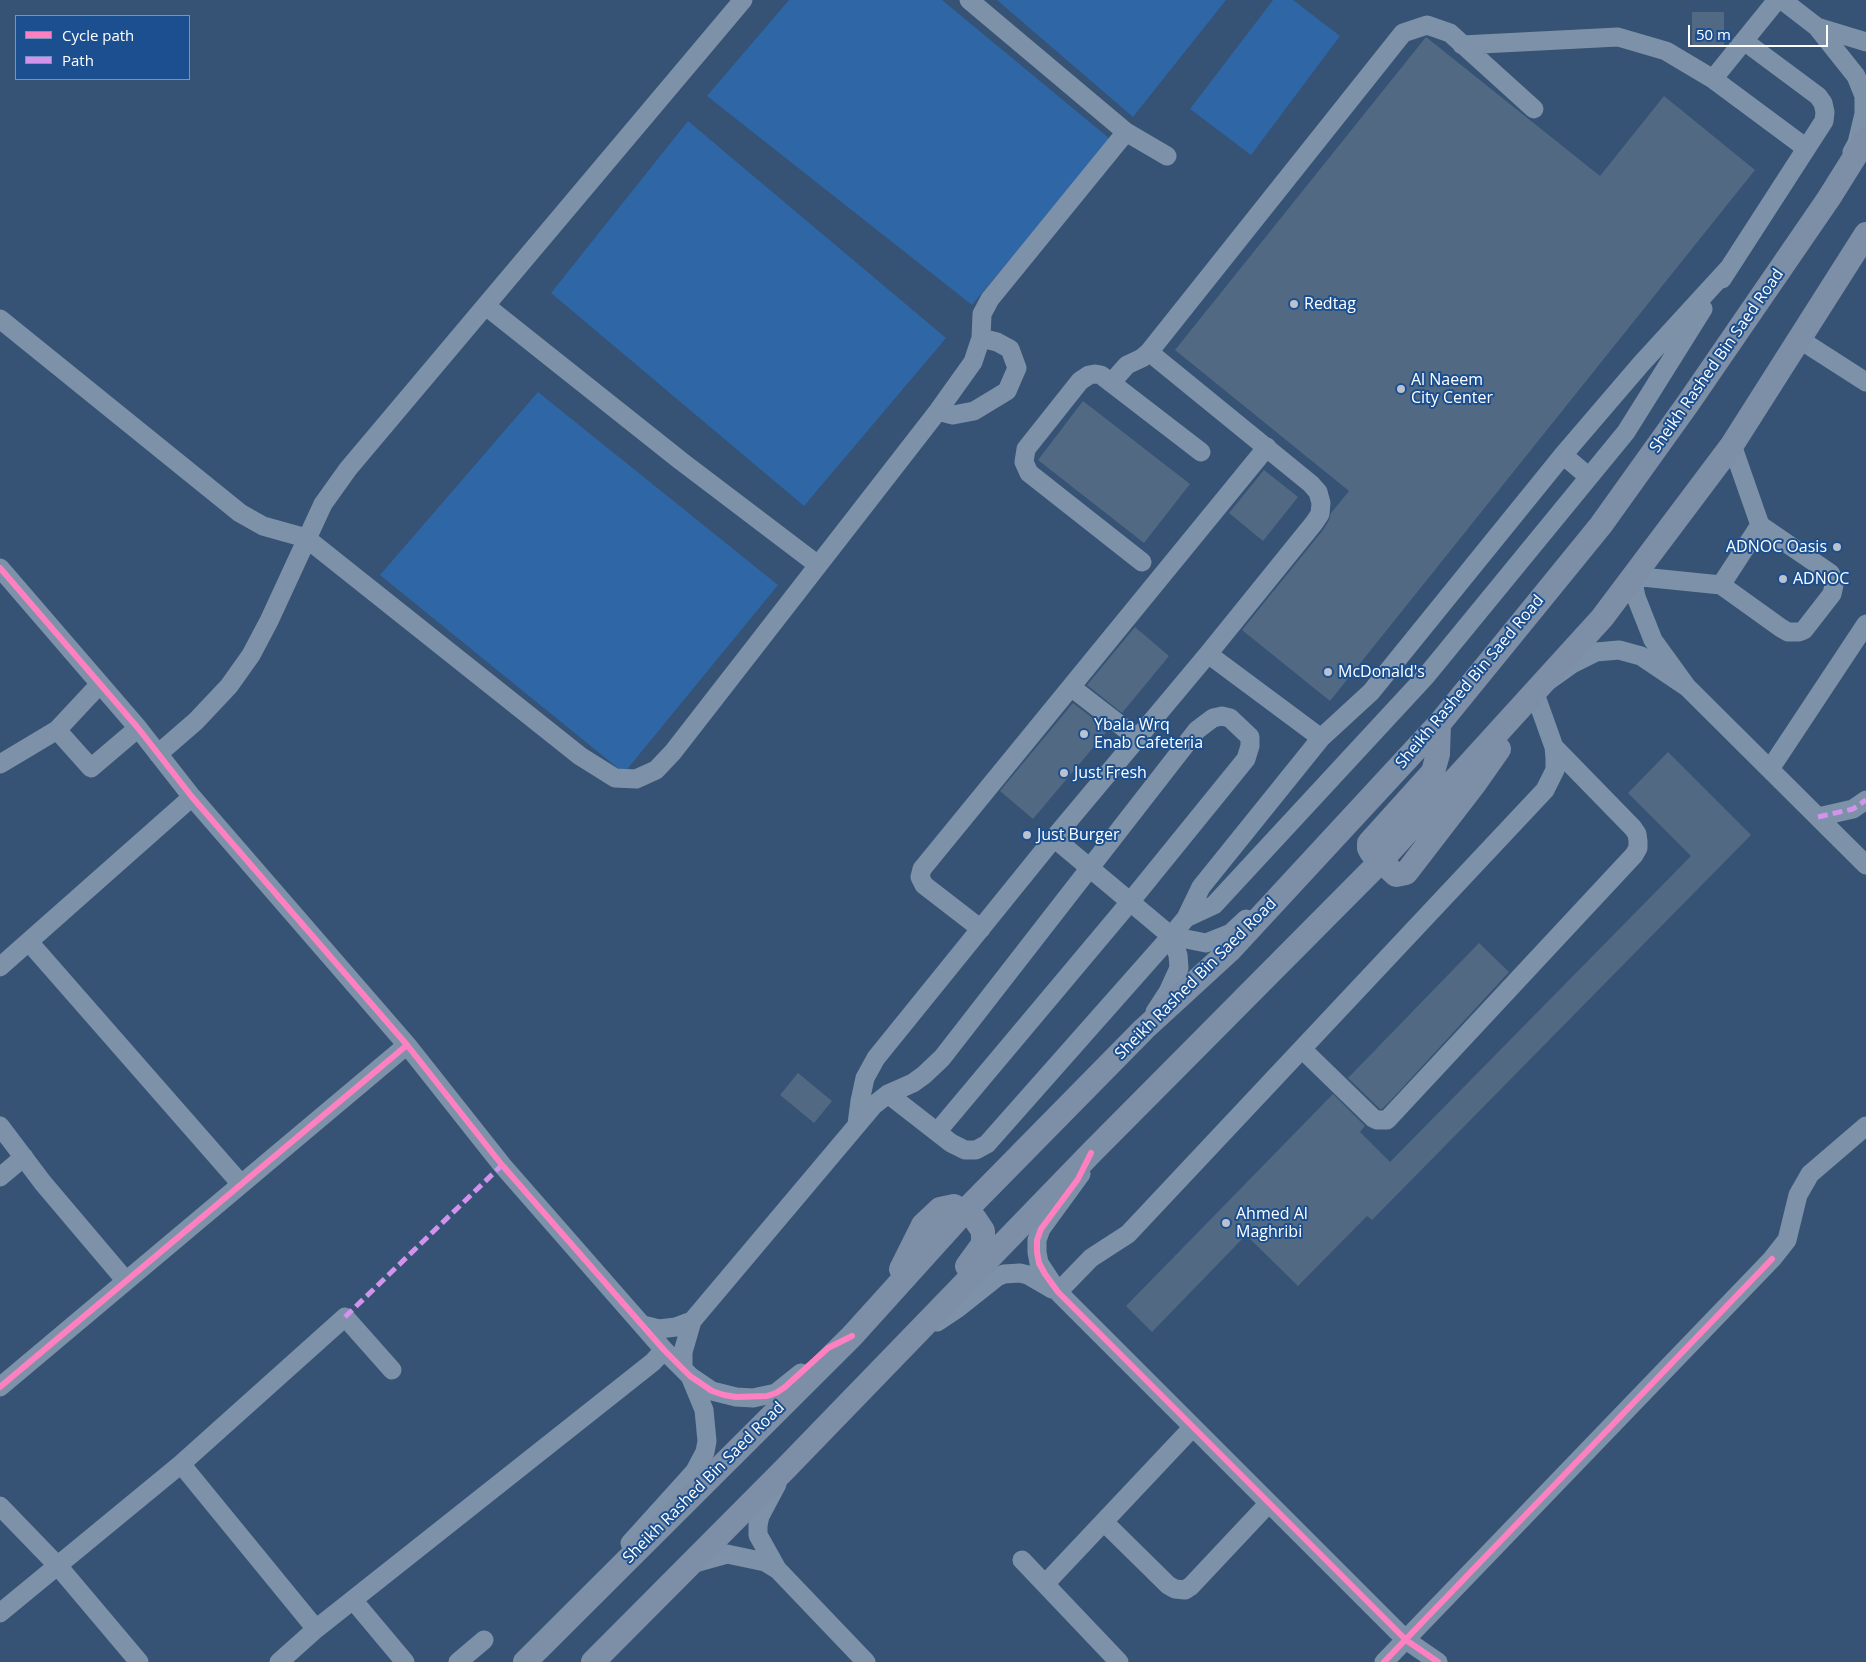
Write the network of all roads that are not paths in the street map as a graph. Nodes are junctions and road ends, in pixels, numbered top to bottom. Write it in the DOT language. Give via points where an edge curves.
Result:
graph roads {
  1 [pos="743,0"];
  2 [pos="970,0"];
  3 [pos="1777,0"];
  4 [pos="1782,0"];
  5 [pos="1817,27"];
  6 [pos="1744,41"];
  7 [pos="1866,42"];
  8 [pos="1462,45"];
  9 [pos="1713,79"];
  10 [pos="1534,109"];
  11 [pos="1126,132"];
  12 [pos="1866,139"];
  13 [pos="1806,148"];
  14 [pos="1167,156"];
  15 [pos="1829,198"];
  16 [pos="1866,234"];
  17 [pos="1728,268"];
  18 [pos="486,306"];
  19 [pos="0,319"];
  20 [pos="981,338"];
  21 [pos="1799,339"];
  22 [pos="1149,352"];
  23 [pos="1866,382"];
  24 [pos="1112,383"];
  25 [pos="938,411"];
  26 [pos="1732,445"];
  27 [pos="1267,447"];
  28 [pos="1200,452"];
  29 [pos="1563,455"];
  30 [pos="1589,477"];
  31 [pos="1760,526"];
  32 [pos="306,538"];
  33 [pos="1142,562"];
  34 [pos="818,565"];
  35 [pos="0,568"];
  36 [pos="1632,576"];
  37 [pos="1721,585"];
  38 [pos="1866,624"];
  39 [pos="1208,654"];
  40 [pos="99,685"];
  41 [pos="1071,687"];
  42 [pos="1687,687"];
  43 [pos="1534,691"];
  44 [pos="1439,724"];
  45 [pos="138,728"];
  46 [pos="57,730"];
  47 [pos="1137,738"];
  48 [pos="1321,738"];
  49 [pos="1554,747"];
  50 [pos="158,754"];
  51 [pos="0,764"];
  52 [pos="1770,769"];
  53 [pos="192,796"];
  54 [pos="1866,800"];
  55 [pos="1818,817"];
  56 [pos="1054,838"];
  57 [pos="1318,855"];
  58 [pos="1380,862"];
  59 [pos="1866,865"];
  60 [pos="1091,869"];
  61 [pos="1130,902"];
  62 [pos="1186,918"];
  63 [pos="981,929"];
  64 [pos="1171,936"];
  65 [pos="29,942"];
  66 [pos="0,967"];
  67 [pos="1144,1029"];
  68 [pos="407,1045"];
  69 [pos="1302,1048"];
  70 [pos="888,1094"];
  71 [pos="857,1124"];
  72 [pos="0,1126"];
  73 [pos="1866,1126"];
  74 [pos="937,1132"];
  75 [pos="1091,1153"];
  76 [pos="24,1158"];
  77 [pos="0,1178"];
  78 [pos="242,1184"];
  79 [pos="964,1212"];
  80 [pos="126,1281"];
  81 [pos="1058,1292"];
  82 [pos="692,1321"];
  83 [pos="643,1324"];
  84 [pos="919,1329"];
  85 [pos="852,1336"];
  86 [pos="664,1350"];
  87 [pos="392,1370"];
  88 [pos="686,1372"];
  89 [pos="0,1387"];
  90 [pos="1194,1427"];
  91 [pos="181,1464"];
  92 [pos="787,1467"];
  93 [pos="1269,1503"];
  94 [pos="0,1506"];
  95 [pos="1104,1522"];
  96 [pos="1022,1560"];
  97 [pos="58,1566"];
  98 [pos="687,1566"];
  99 [pos="618,1568"];
  100 [pos="778,1570"];
  101 [pos="1045,1584"];
  102 [pos="353,1600"];
  103 [pos="0,1613"];
  104 [pos="316,1629"];
  105 [pos="484,1640"];
  106 [pos="1406,1640"];
  107 [pos="139,1662"];
  108 [pos="279,1662"];
  109 [pos="405,1662"];
  110 [pos="458,1662"];
  111 [pos="525,1662"];
  112 [pos="593,1662"];
  113 [pos="866,1662"];
  114 [pos="1119,1662"];
  115 [pos="1384,1662"];
  116 [pos="1438,1662"];
  1 -- 18 [label="street"];
  2 -- 11 [label="street"];
  3 -- 6 [label="street"];
  4 -- 5 [label="street"];
  5 -- 7 [label="street"];
  5 -- 15 [label="street" via="1856,76 1864,96 1864,114 1857,143"];
  6 -- 9 [label="street"];
  6 -- 13 [label="street" via="1823,103 1824,121"];
  8 -- 9 [label="street" via="1618,37 1666,51"];
  8 -- 10 [label="street"];
  8 -- 22 [label="street" via="1450,33 1427,25 1403,33"];
  9 -- 13 [label="street"];
  11 -- 14 [label="street"];
  11 -- 20 [label="street" via="990,299 982,314"];
  12 -- 15 [label="main road, Sheikh Rashed Bin Saed Road"];
  13 -- 17 [label="street"];
  15 -- 44 [label="main road, Sheikh Rashed Bin Saed Road" via="1601,525"];
  16 -- 21 [label="main road"];
  17 -- 29 [label="street"];
  17 -- 30 [label="street" via="1626,432"];
  18 -- 32 [label="street" via="348,469 323,504"];
  18 -- 34 [label="street" via="666,450"];
  19 -- 32 [label="street" via="240,513 263,526"];
  20 -- 25 [label="street" via="973,362"];
  20 -- 25 [label="street" via="1010,349 1017,368 1007,391 974,411 953,415"];
  21 -- 23 [label="street"];
  21 -- 26 [label="main road"];
  22 -- 24 [label="street" via="1127,365"];
  22 -- 27 [label="street"];
  24 -- 28 [label="street"];
  24 -- 33 [label="street" via="1098,374 1084,377 1026,449 1024,462 1029,473"];
  25 -- 34 [label="street"];
  26 -- 31 [label="street"];
  26 -- 36 [label="main road"];
  27 -- 39 [label="street" via="1311,484 1319,498 1320,514"];
  27 -- 41 [label="street"];
  29 -- 30 [label="street"];
  29 -- 48 [label="street" via="1371,692"];
  30 -- 62 [label="street" via="1426,676 1214,905"];
  31 -- 37 [label="street"];
  31 -- 37 [label="street" via="1830,573 1834,585 1832,594 1804,630 1788,632"];
  32 -- 34 [label="street" via="580,756 615,778 636,779 656,770"];
  32 -- 50 [label="street" via="269,622 229,686"];
  35 -- 40 [label="street"];
  36 -- 37 [label="street"];
  36 -- 42 [label="street" via="1636,597 1653,640"];
  36 -- 43 [label="main road" via="1602,618"];
  38 -- 52 [label="street"];
  39 -- 47 [label="street"];
  39 -- 48 [label="street"];
  40 -- 45 [label="street"];
  40 -- 46 [label="street"];
  41 -- 47 [label="street"];
  41 -- 63 [label="street" via="922,868 920,877 924,885"];
  42 -- 43 [label="street" via="1641,656 1619,650 1596,652 1572,664"];
  42 -- 52 [label="street"];
  43 -- 49 [label="street"];
  43 -- 58 [label="main road"];
  44 -- 57 [label="main road, Sheikh Rashed Bin Saed Road"];
  44 -- 58 [label="main road" via="1438,754 1433,772 1369,843 1371,852"];
  45 -- 46 [label="street" via="91,768"];
  45 -- 50 [label="street"];
  46 -- 51 [label="street"];
  47 -- 56 [label="street"];
  48 -- 62 [label="street" via="1201,887"];
  49 -- 69 [label="street" via="1554,770 1545,790"];
  49 -- 69 [label="street" via="1633,828 1638,841 1634,855 1386,1120 1372,1118"];
  50 -- 53 [label="street"];
  52 -- 55 [label="street"];
  53 -- 65 [label="street"];
  53 -- 68 [label="street"];
  54 -- 55 [label="street" via="1853,809"];
  55 -- 59 [label="street"];
  56 -- 60 [label="street"];
  56 -- 63 [label="street"];
  57 -- 64 [label="street" via="1231,933 1206,943"];
  57 -- 67 [label="main road, Sheikh Rashed Bin Saed Road" via="1229,951"];
  58 -- 75 [label="main road"];
  60 -- 61 [label="street"];
  60 -- 61 [label="street" via="1197,730 1213,718 1230,718 1250,737 1246,759"];
  60 -- 70 [label="street" via="942,1058 913,1083"];
  61 -- 64 [label="street"];
  61 -- 74 [label="street"];
  62 -- 64 [label="street"];
  63 -- 71 [label="street" via="876,1058 864,1084"];
  64 -- 67 [label="street" via="1178,955 1178,968 1168,992"];
  64 -- 74 [label="street" via="987,1144 976,1150 965,1150"];
  65 -- 66 [label="street"];
  65 -- 78 [label="street"];
  67 -- 79 [label="main road, Sheikh Rashed Bin Saed Road"];
  68 -- 78 [label="street"];
  68 -- 83 [label="street" via="502,1166"];
  69 -- 81 [label="street" via="1128,1234 1091,1258"];
  70 -- 71 [label="street"];
  70 -- 74 [label="street"];
  71 -- 82 [label="street"];
  72 -- 76 [label="street"];
  73 -- 106 [label="street" via="1810,1174 1798,1196 1787,1240 1772,1260"];
  75 -- 81 [label="street" via="1078,1179 1041,1229 1037,1240 1039,1263"];
  75 -- 84 [label="main road"];
  76 -- 77 [label="street"];
  76 -- 80 [label="street"];
  78 -- 80 [label="street"];
  79 -- 84 [label="main road" via="975,1219 983,1232 983,1244"];
  79 -- 85 [label="main road, Sheikh Rashed Bin Saed Road"];
  80 -- 89 [label="street"];
  81 -- 84 [label="street" via="1028,1275 1004,1274 946,1316"];
  81 -- 90 [label="street"];
  82 -- 83 [label="street" via="659,1329"];
  82 -- 88 [label="street" via="682,1352"];
  83 -- 86 [label="street"];
  84 -- 92 [label="main road"];
  85 -- 88 [label="street" via="828,1348 785,1387 767,1396 724,1395 712,1391"];
  85 -- 99 [label="main road, Sheikh Rashed Bin Saed Road"];
  86 -- 88 [label="street"];
  86 -- 102 [label="street"];
  87 -- 91 [label="street" via="345,1317"];
  88 -- 99 [label="street" via="704,1410 705,1452 695,1471 630,1542"];
  90 -- 93 [label="street"];
  90 -- 95 [label="street"];
  91 -- 97 [label="street"];
  91 -- 104 [label="street"];
  92 -- 98 [label="main road"];
  92 -- 100 [label="street" via="758,1525 758,1535"];
  93 -- 95 [label="street" via="1185,1590 1168,1586"];
  93 -- 106 [label="street"];
  94 -- 97 [label="street"];
  95 -- 101 [label="street"];
  96 -- 101 [label="street"];
  97 -- 103 [label="street"];
  97 -- 107 [label="street"];
  98 -- 100 [label="street" via="727,1554 765,1562"];
  98 -- 112 [label="main road"];
  99 -- 111 [label="main road, Sheikh Rashed Bin Saed Road"];
  100 -- 113 [label="street"];
  101 -- 114 [label="street"];
  102 -- 104 [label="street"];
  102 -- 109 [label="street"];
  104 -- 108 [label="street"];
  105 -- 110 [label="street"];
  106 -- 115 [label="street"];
  106 -- 116 [label="street"];
}
